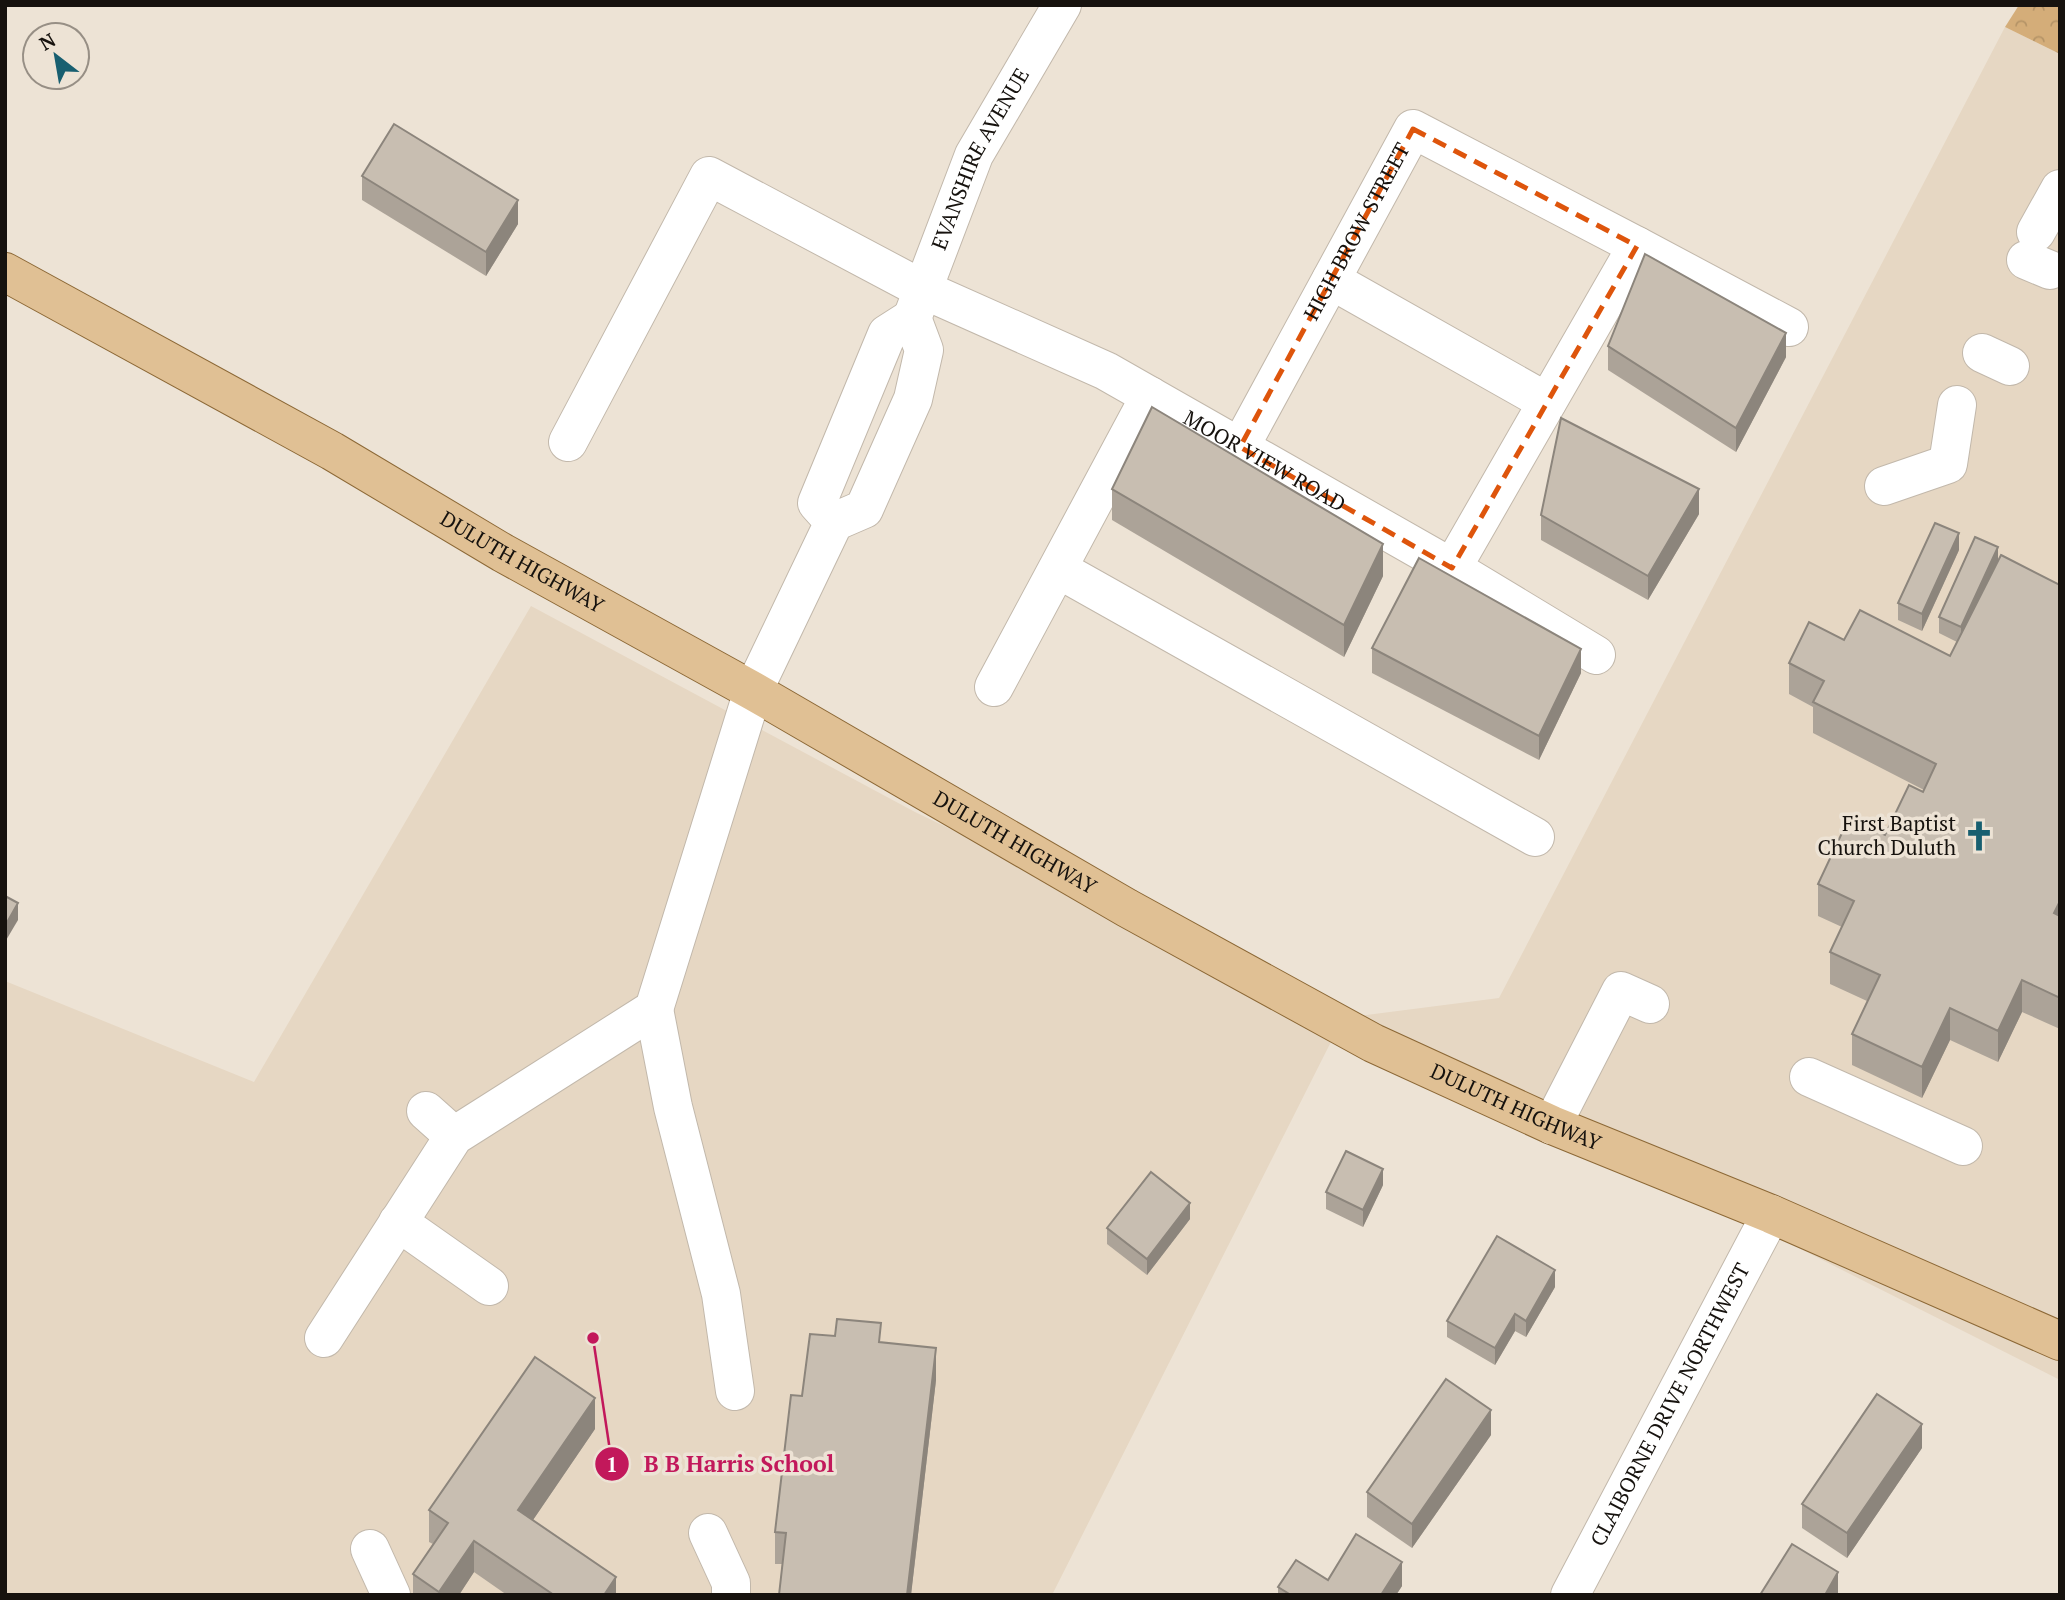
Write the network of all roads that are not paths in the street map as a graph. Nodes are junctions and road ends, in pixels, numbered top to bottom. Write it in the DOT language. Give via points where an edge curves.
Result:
graph roads {
  1 [pos="1062,5"];
  2 [pos="2060,189"];
  3 [pos="1637,246"];
  4 [pos="2038,254"];
  5 [pos="5,272"];
  6 [pos="1331,280"];
  7 [pos="917,303"];
  8 [pos="1789,327"];
  9 [pos="1150,396"];
  10 [pos="1547,402"];
  11 [pos="1957,405"];
  12 [pos="848,429"];
  13 [pos="568,442"];
  14 [pos="893,446"];
  15 [pos="1240,447"];
  16 [pos="1884,486"];
  17 [pos="834,522"];
  18 [pos="1451,568"];
  19 [pos="1058,569"];
  20 [pos="1596,655"];
  21 [pos="994,687"];
  22 [pos="753,691"];
  23 [pos="1535,837"];
  24 [pos="1650,1004"];
  25 [pos="654,1009"];
  26 [pos="1810,1076"];
  27 [pos="1552,1125"];
  28 [pos="1963,1146"];
  29 [pos="1771,1214"];
  30 [pos="398,1222"];
  31 [pos="489,1286"];
  32 [pos="330,1328"];
  33 [pos="2060,1340"];
  34 [pos="735,1391"];
  35 [pos="708,1533"];
  36 [pos="370,1549"];
  37 [pos="391,1595"];
  38 [pos="731,1595"];
  39 [pos="1570,1595"];
  1 -- 7 [label="street, EVANSHIRE AVENUE" via="974,155"];
  2 -- 4 [label="street"];
  3 -- 6 [label="street, HIGH BROW STREET" via="1413,129"];
  3 -- 8 [label="street"];
  3 -- 10 [label="street"];
  5 -- 22 [label="main road, DULUTH HIGHWAY" via="332,451 503,553"];
  6 -- 10 [label="street"];
  6 -- 15 [label="street, HIGH BROW STREET"];
  7 -- 9 [label="street, MOOR VIEW ROAD" via="1106,370"];
  7 -- 12 [label="street" via="887,334"];
  7 -- 13 [label="street, MOOR VIEW ROAD" via="709,176"];
  7 -- 14 [label="street" via="924,350 913,399"];
  9 -- 15 [label="street, MOOR VIEW ROAD"];
  9 -- 19 [label="street"];
  10 -- 18 [label="street"];
  11 -- 16 [label="street" via="1948,464"];
  12 -- 14 [label="street"];
  12 -- 17 [label="street" via="817,503"];
  14 -- 17 [label="street" via="864,509"];
  15 -- 18 [label="street, MOOR VIEW ROAD"];
  17 -- 22 [label="street"];
  18 -- 20 [label="street, MOOR VIEW ROAD"];
  19 -- 21 [label="street"];
  19 -- 23 [label="street"];
  22 -- 25 [label="street"];
  22 -- 27 [label="main road, DULUTH HIGHWAY" via="1127,908 1373,1043"];
  24 -- 27 [label="street" via="1621,991"];
  25 -- 30 [label="street" via="440,1124"];
  25 -- 34 [label="street" via="673,1107 721,1294"];
  26 -- 28 [label="street"];
  27 -- 29 [label="main road, DULUTH HIGHWAY"];
  29 -- 33 [label="main road, DULUTH HIGHWAY"];
  29 -- 39 [label="street, CLAIBORNE DRIVE NORTHWEST"];
  30 -- 31 [label="street"];
  30 -- 32 [label="street"];
  35 -- 38 [label="street" via="731,1583"];
  36 -- 37 [label="street"];
}
